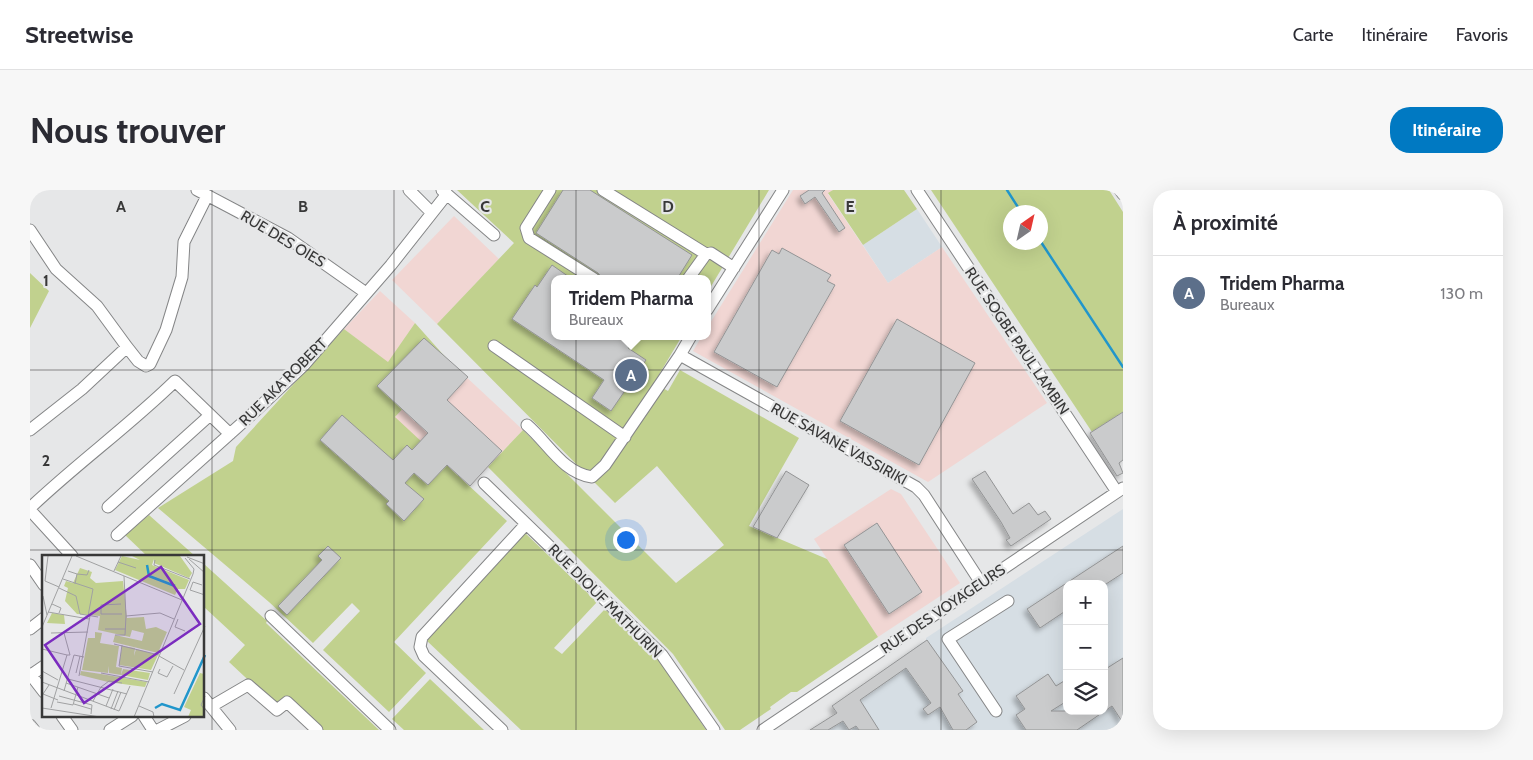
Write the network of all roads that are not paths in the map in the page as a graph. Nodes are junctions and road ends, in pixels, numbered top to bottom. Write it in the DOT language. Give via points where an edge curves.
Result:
graph roads {
  1 [pos="409,190"];
  2 [pos="550,190"];
  3 [pos="603,190"];
  4 [pos="783,190"];
  5 [pos="917,190"];
  6 [pos="1120,190"];
  7 [pos="444,192"];
  8 [pos="202,193"];
  9 [pos="1123,194"];
  10 [pos="432,213"];
  11 [pos="30,230"];
  12 [pos="494,235"];
  13 [pos="706,254"];
  14 [pos="734,268"];
  15 [pos="588,275"];
  16 [pos="691,275"];
  17 [pos="366,293"];
  18 [pos="711,304"];
  19 [pos="685,340"];
  20 [pos="494,346"];
  21 [pos="127,347"];
  22 [pos="680,354"];
  23 [pos="209,416"];
  24 [pos="527,425"];
  25 [pos="30,430"];
  26 [pos="230,434"];
  27 [pos="625,437"];
  28 [pos="484,483"];
  29 [pos="1120,490"];
  30 [pos="108,507"];
  31 [pos="30,510"];
  32 [pos="526,524"];
  33 [pos="117,535"];
  34 [pos="71,555"];
  35 [pos="31,567"];
  36 [pos="42,582"];
  37 [pos="981,583"];
  38 [pos="1008,601"];
  39 [pos="271,616"];
  40 [pos="42,620"];
  41 [pos="30,630"];
  42 [pos="42,667"];
  43 [pos="30,674"];
  44 [pos="42,689"];
  45 [pos="207,704"];
  46 [pos="996,711"];
  47 [pos="63,718"];
  48 [pos="129,718"];
  49 [pos="145,718"];
  50 [pos="181,718"];
  51 [pos="30,725"];
  52 [pos="34,730"];
  53 [pos="72,730"];
  54 [pos="110,730"];
  55 [pos="153,730"];
  56 [pos="158,730"];
  57 [pos="230,730"];
  58 [pos="317,730"];
  59 [pos="390,730"];
  60 [pos="502,730"];
  61 [pos="714,730"];
  62 [pos="763,730"];
  1 -- 10 [label="street"];
  2 -- 15 [label="street" via="526,228 529,238"];
  3 -- 13 [label="street"];
  4 -- 14 [label="street"];
  5 -- 29 [label="street, RUE SOGBE PAUL LAMBIN"];
  6 -- 9 [label="street"];
  7 -- 10 [label="street, RUE AKA ROBERT"];
  7 -- 12 [label="street"];
  8 -- 17 [label="street, RUE DES OIES" via="288,238"];
  8 -- 21 [label="street" via="184,242 182,277 166,330 150,364 146,366 138,361"];
  10 -- 17 [label="street, RUE AKA ROBERT"];
  11 -- 21 [label="street" via="56,269 97,306"];
  13 -- 14 [label="street" via="711,253"];
  13 -- 16 [label="street"];
  14 -- 18 [label="street"];
  17 -- 26 [label="street, RUE AKA ROBERT" via="304,365"];
  19 -- 22 [label="street"];
  20 -- 27 [label="street"];
  21 -- 25 [label="street" via="82,389"];
  22 -- 27 [label="street"];
  22 -- 37 [label="street, RUE SAVANÉ VASSIRIKI" via="920,490"];
  23 -- 26 [label="street"];
  23 -- 30 [label="street"];
  23 -- 31 [label="street" via="176,381 66,473"];
  24 -- 27 [label="street" via="570,470 592,477"];
  26 -- 33 [label="street, RUE AKA ROBERT"];
  28 -- 32 [label="street, RUE DIOUF MATHURIN"];
  29 -- 37 [label="street, RUE DES VOYAGEURS"];
  31 -- 34 [label="street"];
  32 -- 60 [label="street" via="422,637 420,647 424,656"];
  32 -- 61 [label="street, RUE DIOUF MATHURIN" via="662,655"];
  35 -- 36 [label="street"];
  37 -- 62 [label="street, RUE DES VOYAGEURS"];
  38 -- 46 [label="street" via="948,639"];
  39 -- 59 [label="street"];
  40 -- 41 [label="street"];
  42 -- 43 [label="street"];
  43 -- 44 [label="street"];
  45 -- 57 [label="street"];
  45 -- 58 [label="street" via="248,685 277,710 287,702"];
  47 -- 53 [label="street"];
  48 -- 54 [label="street"];
  49 -- 55 [label="street"];
  50 -- 56 [label="street"];
  51 -- 52 [label="street"];
}
